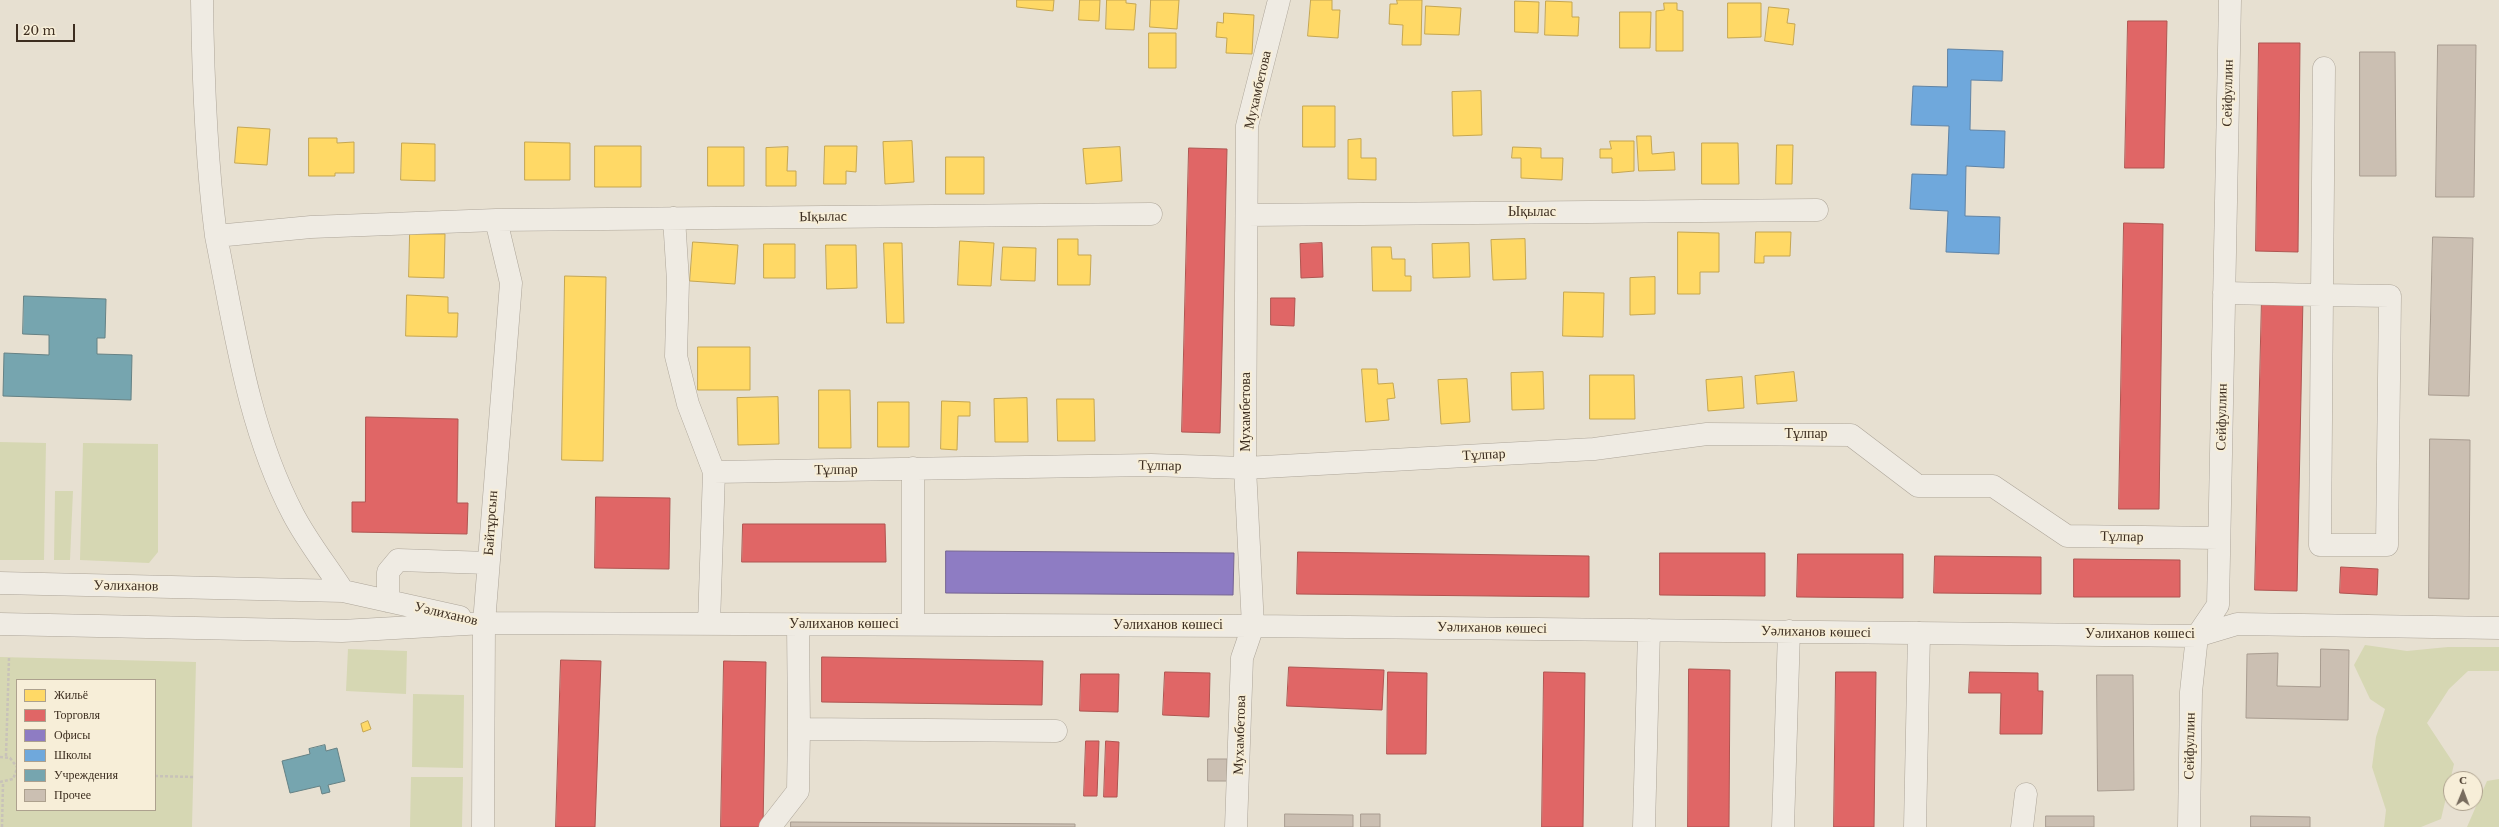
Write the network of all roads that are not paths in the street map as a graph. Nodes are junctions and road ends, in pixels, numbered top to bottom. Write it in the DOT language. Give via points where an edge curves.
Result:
graph roads {
  1 [pos="202,0"];
  2 [pos="1279,0"];
  3 [pos="2230,0"];
  4 [pos="2324,68"];
  5 [pos="1817,210"];
  6 [pos="1151,214"];
  7 [pos="1247,215"];
  8 [pos="674,218"];
  9 [pos="496,220"];
  10 [pos="216,236"];
  11 [pos="2224,293"];
  12 [pos="2322,295"];
  13 [pos="913,468"];
  14 [pos="1246,468"];
  15 [pos="714,472"];
  16 [pos="2219,538"];
  17 [pos="488,562"];
  18 [pos="0,583"];
  19 [pos="343,591"];
  20 [pos="388,601"];
  21 [pos="484,623"];
  22 [pos="0,624"];
  23 [pos="709,624"];
  24 [pos="798,624"];
  25 [pos="913,624"];
  26 [pos="1253,626"];
  27 [pos="2499,628"];
  28 [pos="1649,630"];
  29 [pos="1789,631"];
  30 [pos="1919,633"];
  31 [pos="2197,636"];
  32 [pos="799,729"];
  33 [pos="1056,731"];
  34 [pos="2026,794"];
  35 [pos="483,827"];
  36 [pos="770,827"];
  37 [pos="1236,827"];
  38 [pos="1644,827"];
  39 [pos="1783,827"];
  40 [pos="1915,827"];
  41 [pos="2022,827"];
  42 [pos="2189,827"];
  1 -- 10 [label="street" via="203,88 208,172"];
  2 -- 7 [label="street, Мухамбетова" via="1247,126"];
  3 -- 11 [label="street, Сейфуллин"];
  4 -- 12 [label="street"];
  5 -- 7 [label="street, Ықылас"];
  6 -- 8 [label="street, Ықылас"];
  7 -- 14 [label="street, Мухамбетова"];
  8 -- 9 [label="street, Ықылас"];
  8 -- 15 [label="street" via="678,281 676,356 688,404"];
  9 -- 10 [label="street, Ықылас" via="311,227"];
  9 -- 17 [label="street, Байтұрсын" via="510,283"];
  10 -- 19 [label="street" via="243,371 264,446 293,515"];
  11 -- 12 [label="street"];
  11 -- 16 [label="street, Сейфуллин"];
  12 -- 12 [label="street" via="2320,545 2387,545 2390,296"];
  13 -- 14 [label="street, Тұлпар" via="1151,465"];
  13 -- 15 [label="street, Тұлпар"];
  13 -- 25 [label="street"];
  14 -- 16 [label="street, Тұлпар" via="1594,449 1707,434 1851,435 1918,486 1993,486 2067,536"];
  14 -- 26 [label="street, Мухамбетова"];
  15 -- 23 [label="street"];
  16 -- 31 [label="street, Сейфуллин" via="2218,605"];
  17 -- 20 [label="street" via="398,560 388,572"];
  17 -- 21 [label="street, Байтұрсын"];
  18 -- 19 [label="street, Уәлиханов"];
  19 -- 20 [label="street, Уәлиханов"];
  20 -- 21 [label="street, Уәлиханов"];
  21 -- 22 [label="street, Уәлиханов" via="342,631"];
  21 -- 23 [label="street, Уәлиханов көшесі"];
  21 -- 35 [label="street, Байтұрсын"];
  23 -- 24 [label="street, Уәлиханов көшесі"];
  24 -- 25 [label="street, Уәлиханов көшесі"];
  24 -- 32 [label="street"];
  25 -- 26 [label="street, Уәлиханов көшесі"];
  26 -- 28 [label="street, Уәлиханов көшесі"];
  26 -- 37 [label="street, Мухамбетова" via="1242,658"];
  27 -- 31 [label="street, Уәлиханов көшесі" via="2237,624"];
  28 -- 29 [label="street, Уәлиханов көшесі"];
  28 -- 38 [label="street"];
  29 -- 30 [label="street, Уәлиханов көшесі"];
  29 -- 39 [label="street"];
  30 -- 31 [label="street, Уәлиханов көшесі"];
  30 -- 40 [label="street"];
  31 -- 42 [label="street, Сейфуллин" via="2191,692"];
  32 -- 33 [label="street"];
  32 -- 36 [label="street" via="798,791"];
  34 -- 41 [label="street"];
}
